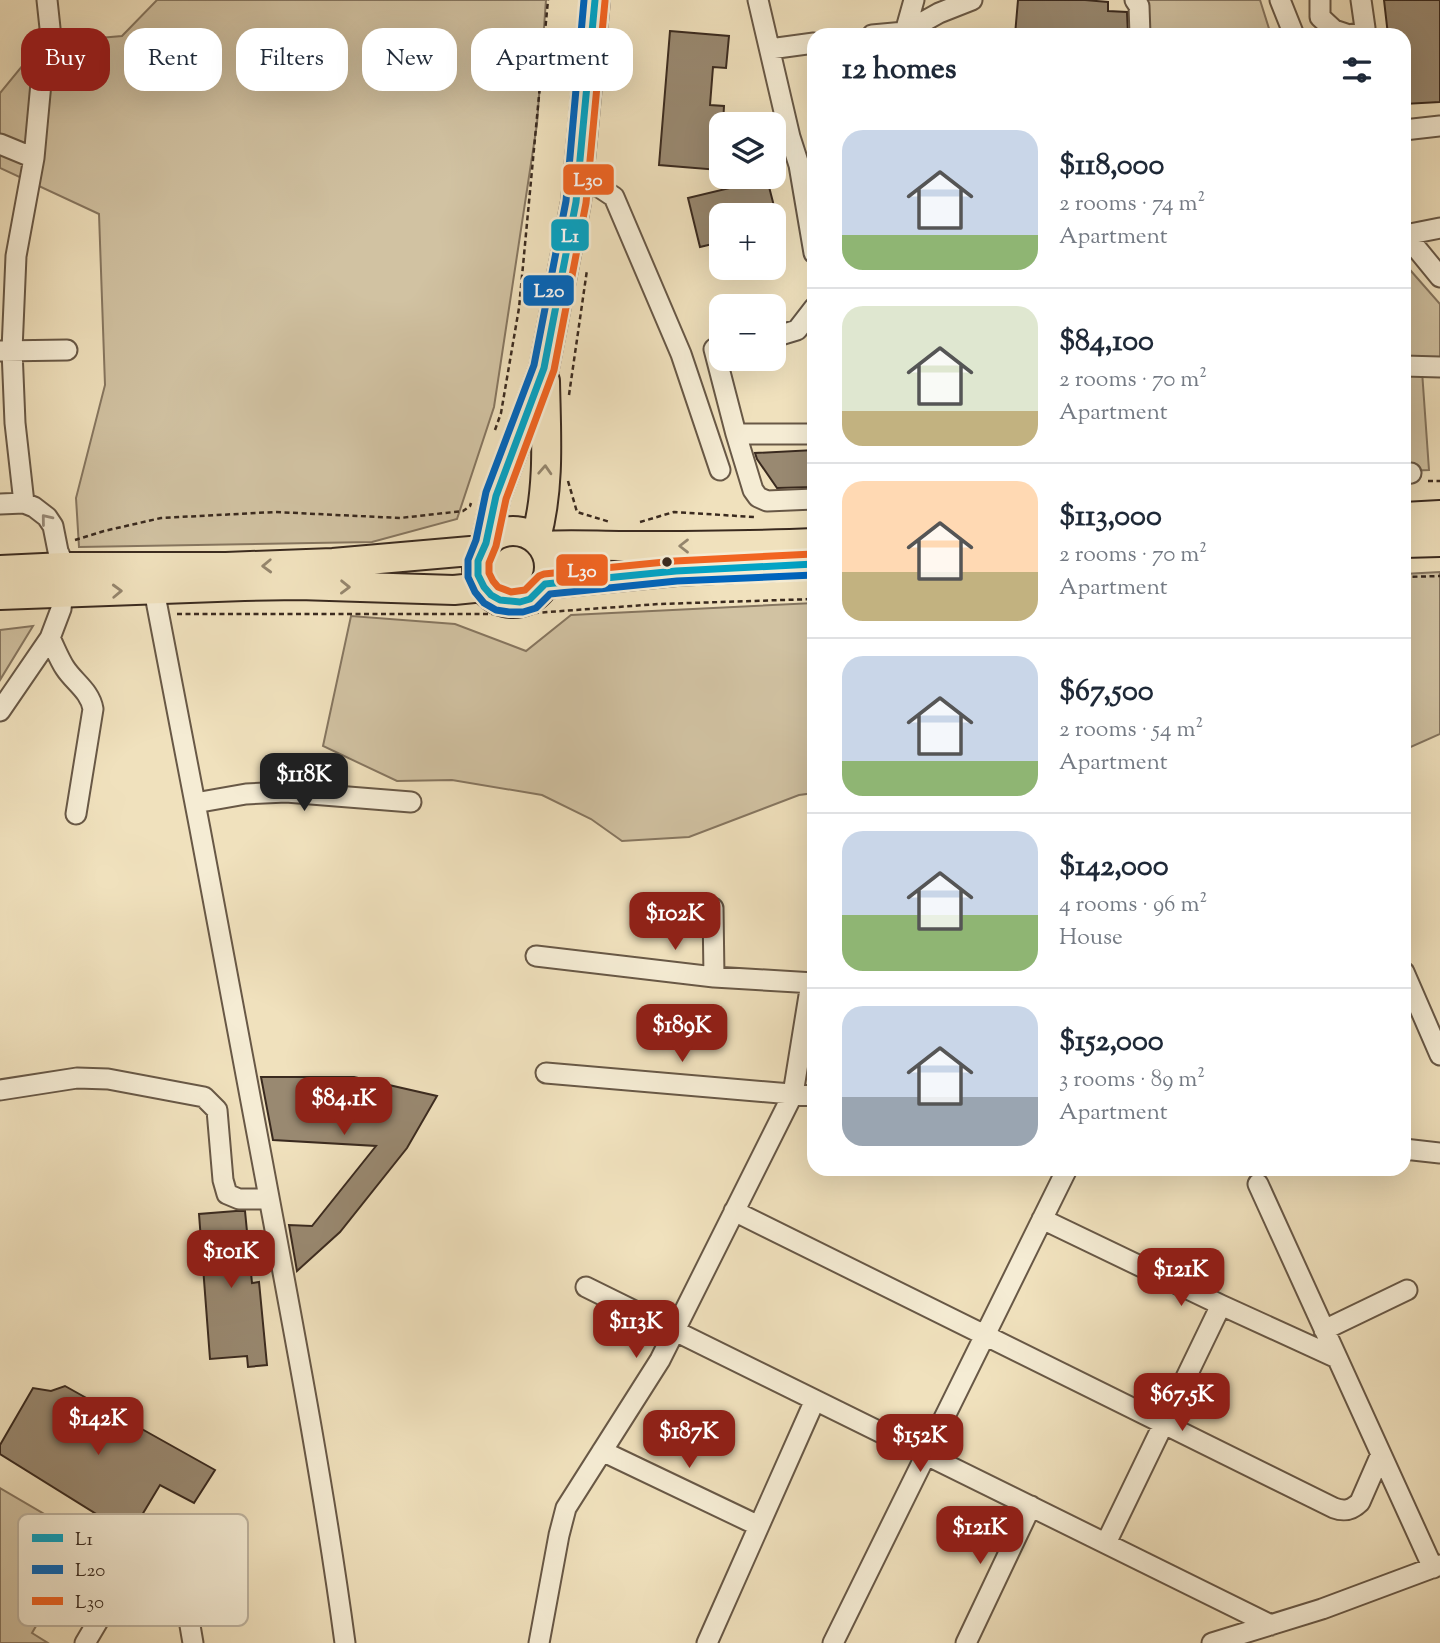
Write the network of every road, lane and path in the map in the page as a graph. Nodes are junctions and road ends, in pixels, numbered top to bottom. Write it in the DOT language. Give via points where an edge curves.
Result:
graph roads {
  1 [pos="47,0"];
  2 [pos="548,0"];
  3 [pos="595,0"];
  4 [pos="758,0"];
  5 [pos="914,0"];
  6 [pos="972,0"];
  7 [pos="1135,0"];
  8 [pos="1280,0"];
  9 [pos="1361,0"];
  10 [pos="1320,8"];
  11 [pos="906,28"];
  12 [pos="914,28"];
  13 [pos="1140,28"];
  14 [pos="1291,28"];
  15 [pos="1292,28"];
  16 [pos="1333,28"];
  17 [pos="1365,28"];
  18 [pos="807,44"];
  19 [pos="770,49"];
  20 [pos="1440,126"];
  21 [pos="1411,129"];
  22 [pos="0,144"];
  23 [pos="34,158"];
  24 [pos="807,165"];
  25 [pos="578,181"];
  26 [pos="1440,228"];
  27 [pos="1411,233"];
  28 [pos="1411,242"];
  29 [pos="588,265"];
  30 [pos="1440,277"];
  31 [pos="805,330"];
  32 [pos="786,334"];
  33 [pos="709,350"];
  34 [pos="6,351"];
  35 [pos="67,351"];
  36 [pos="681,354"];
  37 [pos="1411,366"];
  38 [pos="1440,367"];
  39 [pos="544,368"];
  40 [pos="723,371"];
  41 [pos="569,396"];
  42 [pos="736,434"];
  43 [pos="807,434"];
  44 [pos="492,440"];
  45 [pos="720,470"];
  46 [pos="568,479"];
  47 [pos="474,493"];
  48 [pos="807,499"];
  49 [pos="24,503"];
  50 [pos="0,504"];
  51 [pos="1440,515"];
  52 [pos="758,516"];
  53 [pos="1411,517"];
  54 [pos="612,523"];
  55 [pos="632,525"];
  56 [pos="540,542"];
  57 [pos="1440,542"];
  58 [pos="807,543"];
  59 [pos="1411,543"];
  60 [pos="484,547"];
  61 [pos="807,564"];
  62 [pos="0,569"];
  63 [pos="62,570"];
  64 [pos="1440,576"];
  65 [pos="1411,577"];
  66 [pos="545,584"];
  67 [pos="484,587"];
  68 [pos="154,590"];
  69 [pos="0,595"];
  70 [pos="50,638"];
  71 [pos="0,711"];
  72 [pos="411,802"];
  73 [pos="195,803"];
  74 [pos="76,814"];
  75 [pos="713,908"];
  76 [pos="536,956"];
  77 [pos="714,977"];
  78 [pos="807,983"];
  79 [pos="1411,988"];
  80 [pos="807,1012"];
  81 [pos="1440,1055"];
  82 [pos="546,1073"];
  83 [pos="0,1090"];
  84 [pos="793,1094"];
  85 [pos="807,1095"];
  86 [pos="1411,1150"];
  87 [pos="1440,1153"];
  88 [pos="1064,1176"];
  89 [pos="1258,1184"];
  90 [pos="269,1199"];
  91 [pos="734,1211"];
  92 [pos="1042,1219"];
  93 [pos="586,1287"];
  94 [pos="1408,1290"];
  95 [pos="1221,1305"];
  96 [pos="674,1330"];
  97 [pos="1324,1330"];
  98 [pos="985,1335"];
  99 [pos="1337,1358"];
  100 [pos="815,1400"];
  101 [pos="1164,1424"];
  102 [pos="602,1451"];
  103 [pos="926,1454"];
  104 [pos="1381,1454"];
  105 [pos="1031,1506"];
  106 [pos="759,1526"];
  107 [pos="1106,1543"];
  108 [pos="1436,1567"];
  109 [pos="1271,1625"];
  110 [pos="95,1626"];
  111 [pos="85,1643"];
  112 [pos="345,1643"];
  113 [pos="539,1643"];
  114 [pos="707,1643"];
  115 [pos="833,1643"];
  116 [pos="966,1643"];
  117 [pos="1212,1643"];
  1 -- 23 [label="street" via="50,28"];
  2 -- 44 [label="path" via="519,308"];
  3 -- 25 [label="highway"];
  4 -- 19 [label="street"];
  5 -- 11 [label="street"];
  6 -- 12 [label="street"];
  7 -- 13 [label="street"];
  8 -- 14 [label="street"];
  9 -- 17 [label="street"];
  10 -- 15 [label="street"];
  10 -- 16 [label="street"];
  18 -- 19 [label="street"];
  19 -- 24 [label="street" via="790,137"];
  20 -- 21 [label="street"];
  22 -- 23 [label="street"];
  23 -- 34 [label="street" via="16,256"];
  25 -- 36 [label="street" via="614,197"];
  25 -- 39 [label="highway"];
  26 -- 27 [label="street"];
  28 -- 30 [label="street"];
  29 -- 41 [label="path"];
  31 -- 32 [label="street"];
  33 -- 36 [label="street"];
  34 -- 35 [label="street"];
  34 -- 49 [label="street"];
  36 -- 45 [label="street"];
  37 -- 38 [label="street"];
  56 -- 39 [label="highway, one-way" via="546,452"];
  39 -- 60 [label="highway" via="496,496"];
  40 -- 42 [label="street"];
  42 -- 43 [label="street"];
  42 -- 48 [label="street" via="758,497 767,501"];
  46 -- 54 [label="path" via="577,512"];
  47 -- 63 [label="path" via="463,511 400,519 275,512 161,518 80,537"];
  49 -- 50 [label="street"];
  63 -- 49 [label="street, one-way" via="53,526"];
  51 -- 53 [label="highway"];
  52 -- 55 [label="path" via="674,512"];
  58 -- 56 [label="highway, one-way" via="614,546"];
  56 -- 60 [label="highway" via="509,531"];
  56 -- 66 [label="highway" via="548,557"];
  57 -- 59 [label="highway"];
  60 -- 63 [label="highway, one-way" via="333,563"];
  60 -- 67 [label="highway" via="478,561"];
  61 -- 66 [label="highway"];
  62 -- 63 [label="highway"];
  63 -- 68 [label="highway, one-way"];
  63 -- 69 [label="highway"];
  63 -- 70 [label="street" via="61,610"];
  64 -- 65 [label="path"];
  66 -- 67 [label="highway" via="520,602 500,600"];
  68 -- 67 [label="highway, one-way" via="299,585"];
  68 -- 73 [label="street"];
  70 -- 71 [label="street"];
  70 -- 74 [label="street" via="65,668 92,702"];
  72 -- 73 [label="street" via="286,792"];
  73 -- 90 [label="street"];
  75 -- 77 [label="street"];
  76 -- 77 [label="street"];
  77 -- 78 [label="street"];
  79 -- 81 [label="street"];
  80 -- 84 [label="street"];
  82 -- 84 [label="street"];
  83 -- 90 [label="street" via="78,1078 108,1079 204,1097 217,1110 227,1194 239,1199"];
  84 -- 85 [label="street"];
  84 -- 91 [label="street"];
  86 -- 87 [label="street"];
  88 -- 92 [label="street"];
  89 -- 97 [label="street"];
  90 -- 112 [label="street"];
  91 -- 96 [label="street"];
  91 -- 98 [label="street"];
  92 -- 95 [label="street"];
  92 -- 98 [label="street"];
  93 -- 96 [label="street"];
  94 -- 97 [label="street"];
  95 -- 99 [label="street"];
  95 -- 101 [label="street"];
  96 -- 100 [label="street"];
  96 -- 102 [label="street"];
  97 -- 99 [label="street"];
  98 -- 101 [label="street"];
  98 -- 103 [label="street"];
  99 -- 104 [label="street"];
  100 -- 103 [label="street"];
  100 -- 106 [label="street"];
  101 -- 104 [label="street" via="1341,1510 1360,1502"];
  101 -- 107 [label="street"];
  102 -- 106 [label="street"];
  102 -- 113 [label="street" via="566,1508"];
  103 -- 105 [label="street"];
  103 -- 115 [label="street"];
  104 -- 108 [label="street"];
  105 -- 107 [label="street"];
  105 -- 116 [label="street"];
  106 -- 114 [label="street"];
  107 -- 109 [label="street"];
  108 -- 109 [label="street"];
  109 -- 117 [label="street"];
  110 -- 111 [label="street"];
}
